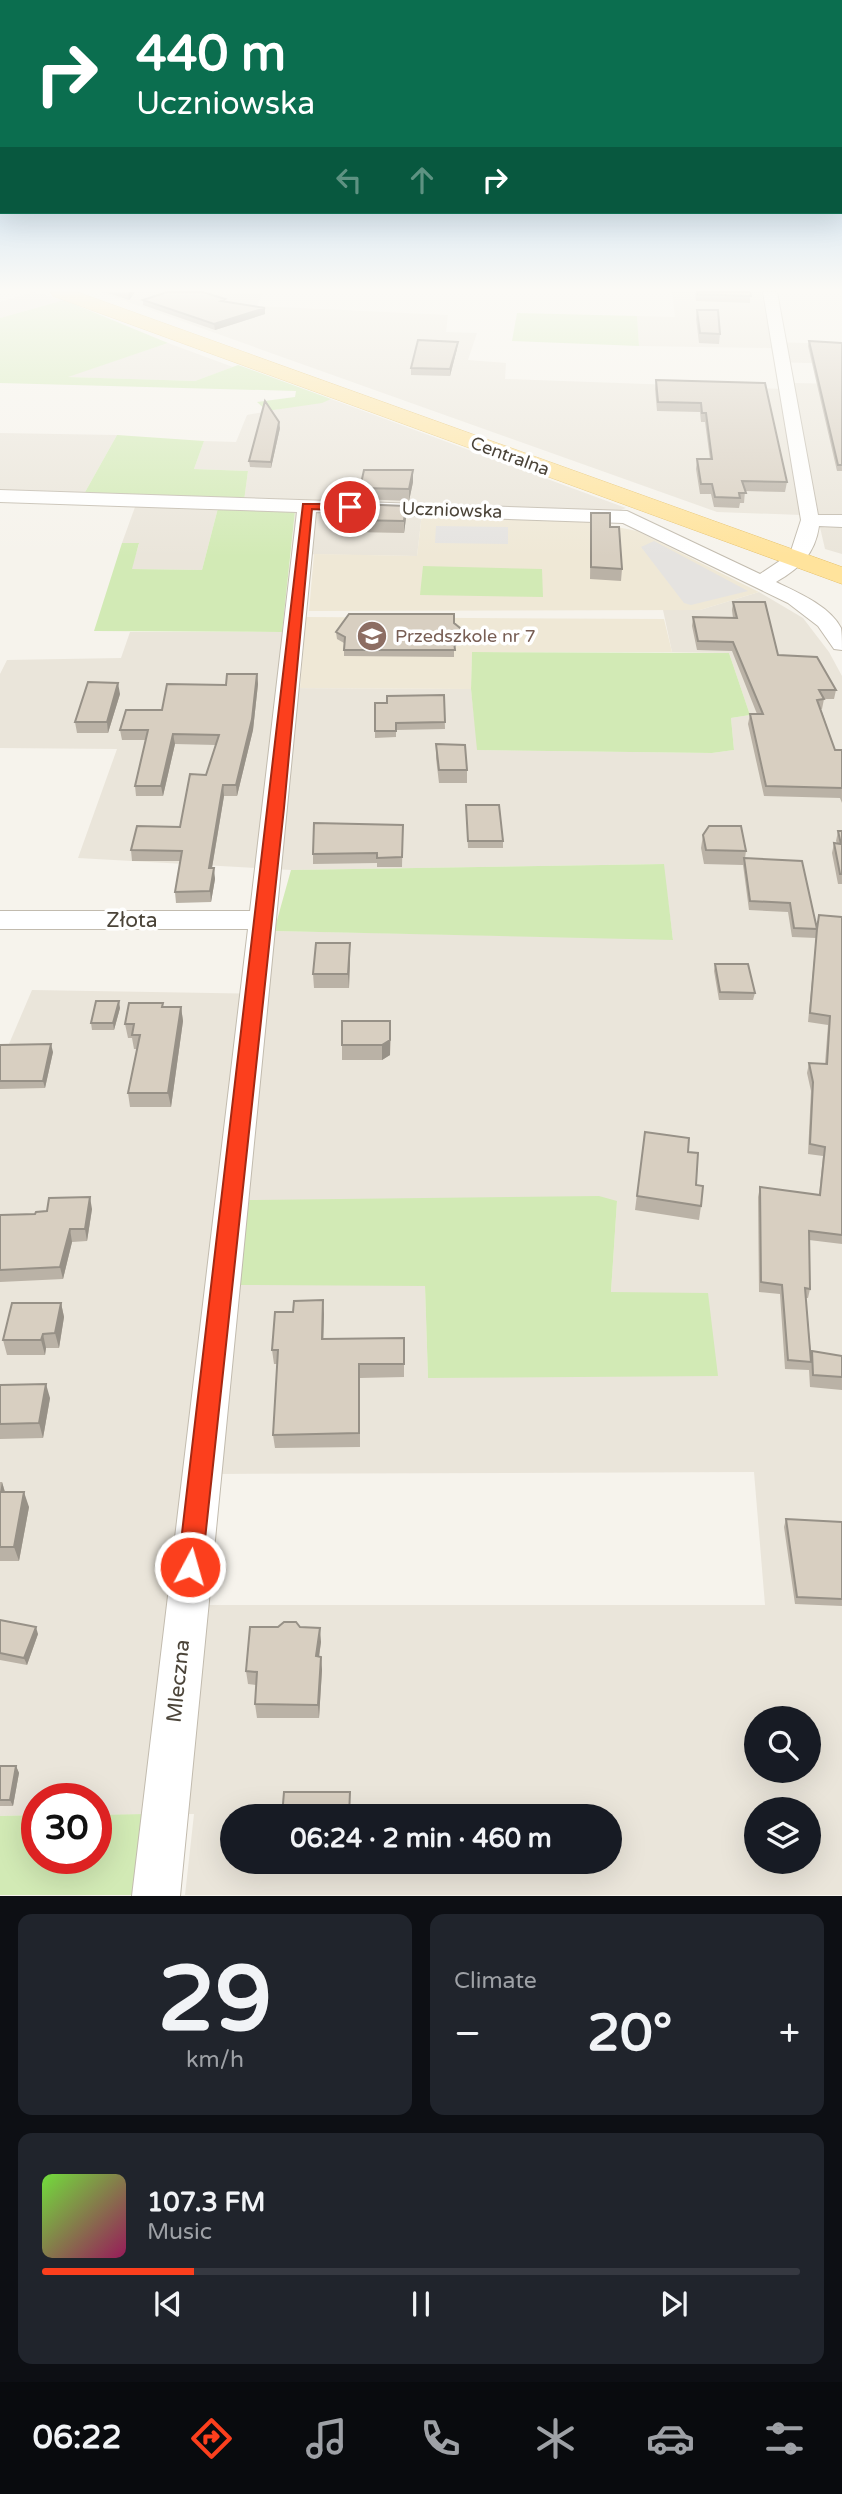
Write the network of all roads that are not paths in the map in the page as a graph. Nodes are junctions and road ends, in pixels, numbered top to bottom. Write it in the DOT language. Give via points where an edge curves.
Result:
graph roads {
  1 [pos="309,380"];
  2 [pos="322,380"];
  3 [pos="785,380"];
  4 [pos="0,496"];
  5 [pos="307,506"];
  6 [pos="810,520"];
  7 [pos="842,521"];
  8 [pos="799,555"];
  9 [pos="842,565"];
  10 [pos="842,576"];
  11 [pos="763,581"];
  12 [pos="842,645"];
  13 [pos="0,920"];
  14 [pos="264,920"];
  15 [pos="156,1895"];
  1 -- 8 [label="main road, Centralna"];
  2 -- 8 [label="main road, Centralna"];
  3 -- 6 [label="street"];
  4 -- 5 [label="street, Uczniowska"];
  5 -- 11 [label="street, Uczniowska" via="627,517"];
  5 -- 14 [label="street, Mleczna"];
  6 -- 7 [label="street"];
  6 -- 8 [label="street"];
  8 -- 9 [label="main road, Centralna"];
  8 -- 10 [label="main road, Centralna"];
  8 -- 11 [label="street"];
  11 -- 12 [label="street, Uczniowska" via="810,610"];
  13 -- 14 [label="street, Złota"];
  14 -- 15 [label="street, Mleczna"];
}
